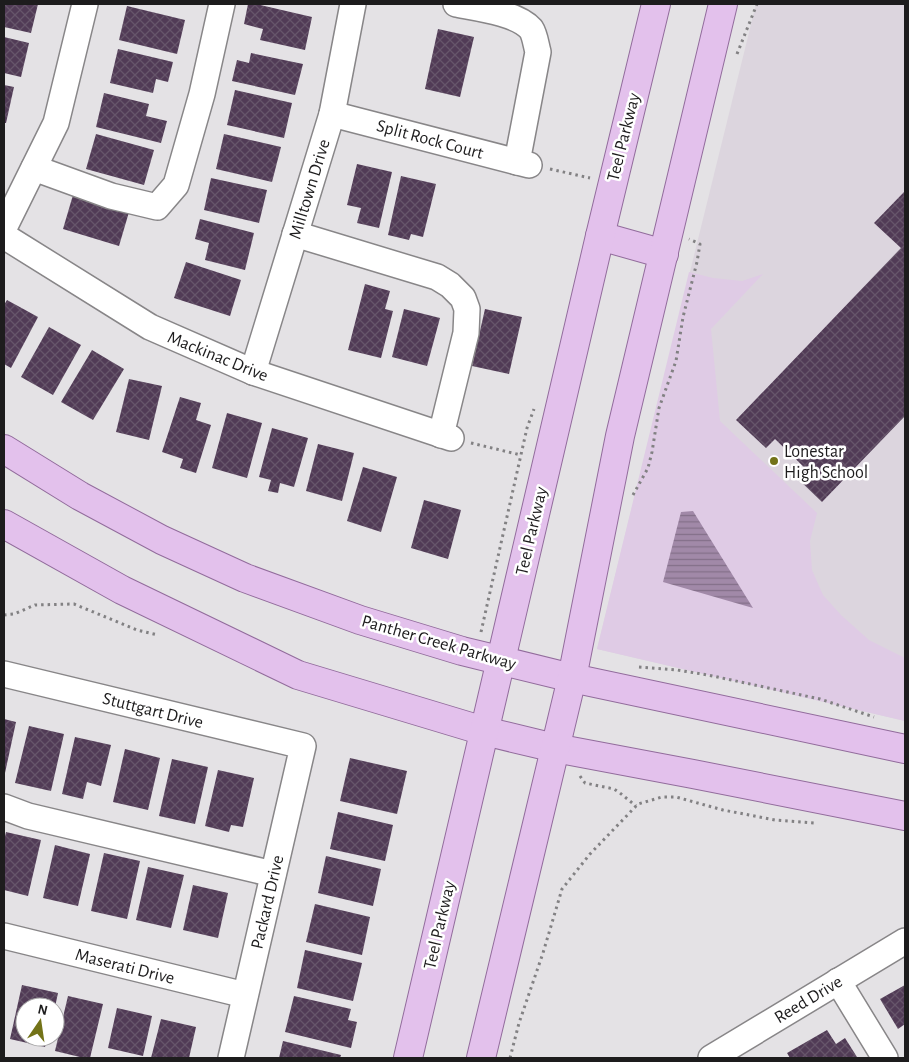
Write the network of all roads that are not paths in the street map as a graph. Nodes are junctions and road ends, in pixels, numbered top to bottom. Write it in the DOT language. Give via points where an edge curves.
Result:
graph roads {
  1 [pos="85,4"];
  2 [pos="222,4"];
  3 [pos="353,4"];
  4 [pos="456,4"];
  5 [pos="656,4"];
  6 [pos="723,4"];
  7 [pos="332,114"];
  8 [pos="34,168"];
  9 [pos="4,228"];
  10 [pos="295,234"];
  11 [pos="4,236"];
  12 [pos="600,236"];
  13 [pos="664,254"];
  14 [pos="253,372"];
  15 [pos="4,449"];
  16 [pos="4,524"];
  17 [pos="500,660"];
  18 [pos="4,674"];
  19 [pos="572,678"];
  20 [pos="484,731"];
  21 [pos="303,746"];
  22 [pos="556,748"];
  23 [pos="905,749"];
  24 [pos="4,807"];
  25 [pos="905,816"];
  26 [pos="273,874"];
  27 [pos="4,936"];
  28 [pos="905,940"];
  29 [pos="838,981"];
  30 [pos="245,995"];
  31 [pos="735,1052"];
  32 [pos="231,1058"];
  33 [pos="408,1058"];
  34 [pos="481,1058"];
  35 [pos="710,1058"];
  36 [pos="885,1058"];
  1 -- 8 [label="street" via="56,123"];
  2 -- 8 [label="street" via="202,94 176,185 157,207 111,196"];
  3 -- 7 [label="street, Milltown Drive"];
  4 -- 7 [label="street, Split Rock Court" via="519,20 531,30 535,39 538,52 523,163"];
  5 -- 12 [label="main road, Teel Parkway"];
  6 -- 13 [label="main road"];
  7 -- 10 [label="street, Milltown Drive"];
  8 -- 9 [label="street"];
  10 -- 14 [label="street, Milltown Drive"];
  10 -- 14 [label="street, Mackinac Drive" via="437,276 463,298 467,309 466,334 446,437"];
  11 -- 14 [label="street, Mackinac Drive" via="150,327"];
  12 -- 13 [label="main road"];
  12 -- 17 [label="main road, Teel Parkway"];
  13 -- 19 [label="main road" via="620,436"];
  15 -- 17 [label="main road, Panther Creek Parkway" via="80,496 162,540 245,578 360,620"];
  16 -- 20 [label="main road" via="122,590 298,674"];
  17 -- 19 [label="main road, Panther Creek Parkway"];
  17 -- 20 [label="main road, Teel Parkway"];
  18 -- 21 [label="street, Stuttgart Drive"];
  19 -- 22 [label="main road"];
  19 -- 23 [label="main road, Panther Creek Parkway"];
  20 -- 22 [label="main road"];
  20 -- 33 [label="main road, Teel Parkway"];
  21 -- 26 [label="street, Packard Drive"];
  22 -- 25 [label="main road"];
  22 -- 34 [label="main road"];
  24 -- 26 [label="street" via="28,816"];
  26 -- 30 [label="street, Packard Drive"];
  27 -- 30 [label="street, Maserati Drive"];
  28 -- 29 [label="street, Reed Drive"];
  29 -- 31 [label="street, Reed Drive"];
  29 -- 36 [label="street"];
  30 -- 32 [label="street, Packard Drive"];
  31 -- 35 [label="street, Reed Drive"];
}
